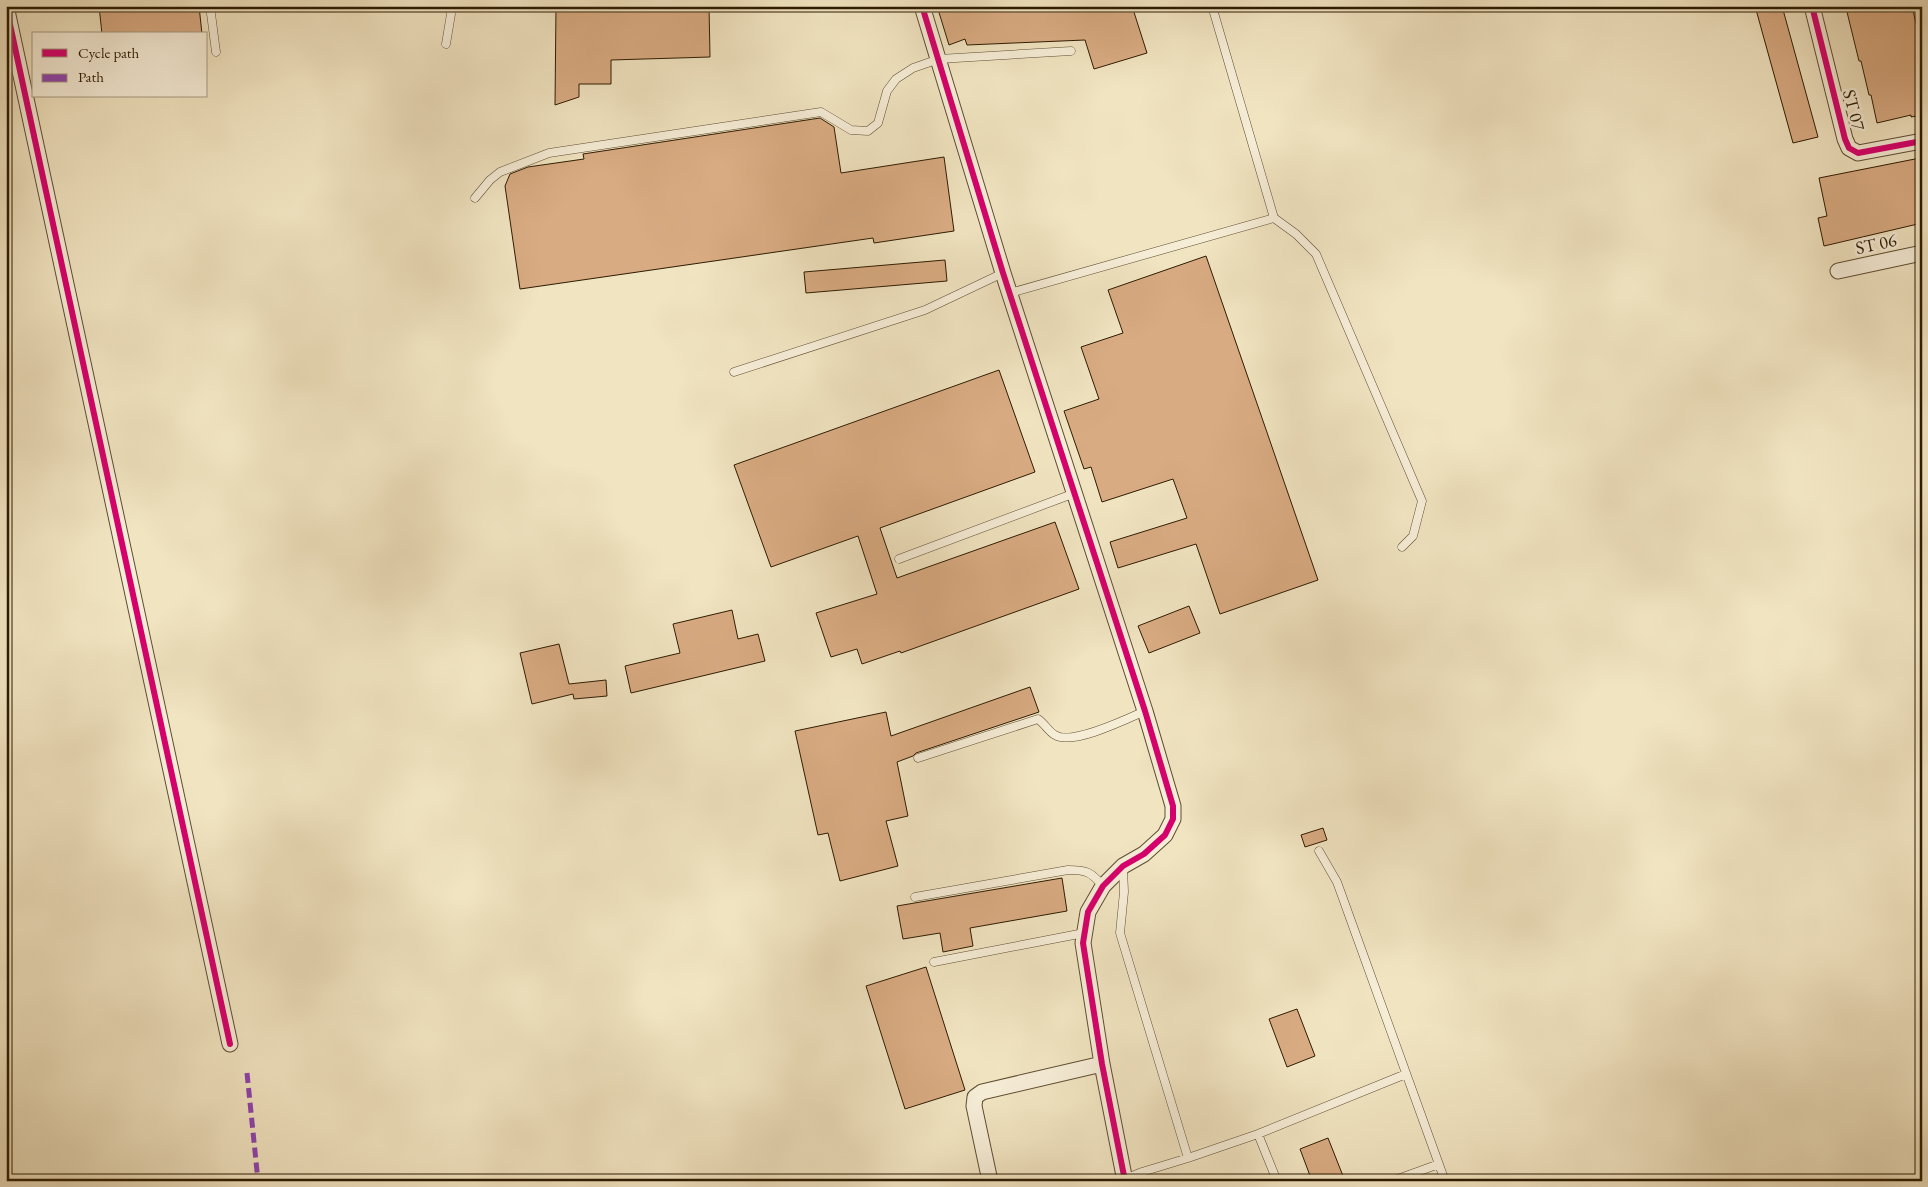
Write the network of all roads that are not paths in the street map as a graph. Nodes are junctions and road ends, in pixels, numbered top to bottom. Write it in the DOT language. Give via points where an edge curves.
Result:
graph roads {
  1 [pos="6,6"];
  2 [pos="210,6"];
  3 [pos="450,6"];
  4 [pos="922,6"];
  5 [pos="1212,6"];
  6 [pos="1812,6"];
  7 [pos="446,44"];
  8 [pos="216,52"];
  9 [pos="1072,52"];
  10 [pos="939,59"];
  11 [pos="1922,141"];
  12 [pos="475,198"];
  13 [pos="1274,218"];
  14 [pos="1922,253"];
  15 [pos="1838,271"];
  16 [pos="1004,272"];
  17 [pos="1010,294"];
  18 [pos="734,372"];
  19 [pos="1076,492"];
  20 [pos="1402,547"];
  21 [pos="899,559"];
  22 [pos="1145,712"];
  23 [pos="918,758"];
  24 [pos="1319,851"];
  25 [pos="1123,866"];
  26 [pos="1103,886"];
  27 [pos="915,896"];
  28 [pos="1084,933"];
  29 [pos="934,962"];
  30 [pos="230,1044"];
  31 [pos="1102,1064"];
  32 [pos="1406,1074"];
  33 [pos="1258,1134"];
  34 [pos="1188,1158"];
  35 [pos="1439,1164"];
  36 [pos="1125,1180"];
  37 [pos="990,1181"];
  38 [pos="1277,1181"];
  39 [pos="1392,1181"];
  40 [pos="1445,1181"];
  1 -- 30 [label="street"];
  2 -- 8 [label="lane"];
  3 -- 7 [label="lane"];
  4 -- 10 [label="street"];
  5 -- 13 [label="lane"];
  6 -- 11 [label="street, ST 07" via="1845,139 1850,148 1858,153"];
  9 -- 10 [label="lane"];
  10 -- 12 [label="lane" via="913,68 896,80 887,91 878,123 868,131 851,130 821,112 550,153 500,172"];
  10 -- 16 [label="street"];
  13 -- 17 [label="lane"];
  13 -- 20 [label="lane" via="1316,254 1422,500 1413,536"];
  14 -- 15 [label="street, ST 06"];
  16 -- 17 [label="street"];
  16 -- 18 [label="lane" via="925,310"];
  17 -- 19 [label="street"];
  19 -- 21 [label="lane"];
  19 -- 22 [label="street"];
  22 -- 23 [label="lane" via="1068,739 1054,735 1038,719"];
  22 -- 25 [label="street" via="1173,806 1173,819 1165,835 1144,854"];
  24 -- 32 [label="lane" via="1337,882"];
  25 -- 26 [label="street"];
  25 -- 34 [label="lane" via="1120,933"];
  26 -- 27 [label="lane" via="1085,870 1068,870"];
  26 -- 28 [label="street" via="1088,912"];
  28 -- 29 [label="lane"];
  28 -- 31 [label="street"];
  31 -- 36 [label="street"];
  31 -- 37 [label="street" via="982,1092 975,1097 974,1106"];
  32 -- 33 [label="lane"];
  32 -- 35 [label="lane"];
  33 -- 34 [label="lane"];
  33 -- 38 [label="lane"];
  34 -- 36 [label="lane"];
  35 -- 39 [label="lane"];
  35 -- 40 [label="lane"];
}
